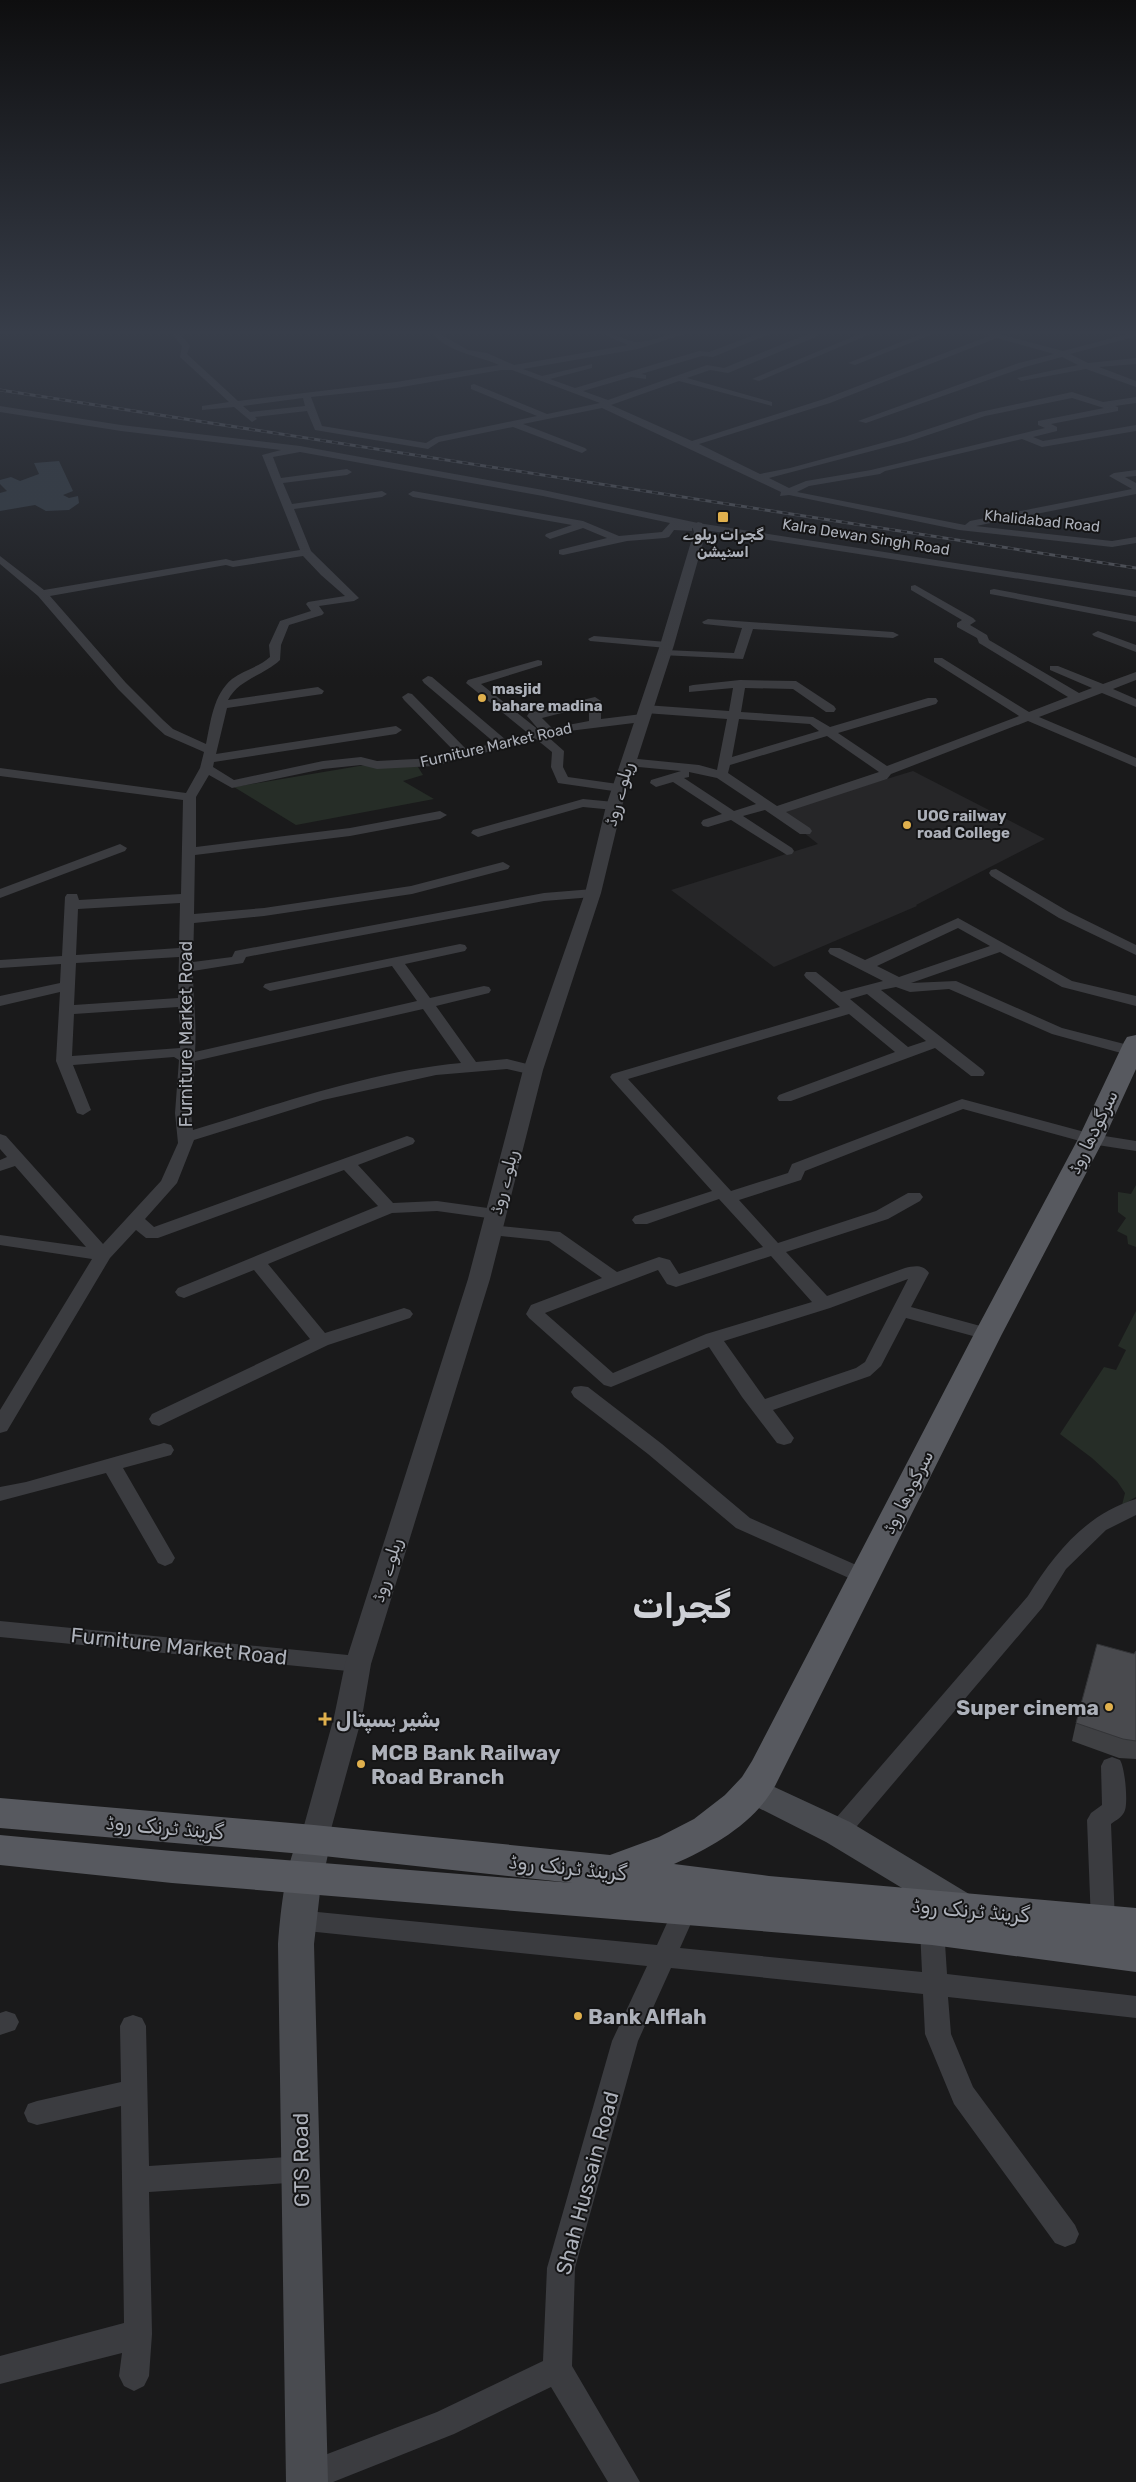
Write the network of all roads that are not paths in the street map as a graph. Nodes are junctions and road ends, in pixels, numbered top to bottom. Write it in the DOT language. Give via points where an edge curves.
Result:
graph roads {
  1 [pos="273,446"];
  2 [pos="571,446"];
  3 [pos="695,446"];
  4 [pos="882,446"];
  5 [pos="980,446"];
  6 [pos="300,449"];
  7 [pos="582,450"];
  8 [pos="347,472"];
  9 [pos="1136,473"];
  10 [pos="759,477"];
  11 [pos="277,481"];
  12 [pos="1136,487"];
  13 [pos="1136,491"];
  14 [pos="382,494"];
  15 [pos="413,494"];
  16 [pos="790,494"];
  17 [pos="288,507"];
  18 [pos="583,524"];
  19 [pos="959,527"];
  20 [pos="699,529"];
  21 [pos="550,536"];
  22 [pos="617,539"];
  23 [pos="1136,540"];
  24 [pos="306,552"];
  25 [pos="563,552"];
  26 [pos="0,558"];
  27 [pos="915,588"];
  28 [pos="994,592"];
  29 [pos="42,594"];
  30 [pos="1136,594"];
  31 [pos="1136,619"];
  32 [pos="708,622"];
  33 [pos="748,625"];
  34 [pos="1098,634"];
  35 [pos="893,635"];
  36 [pos="594,639"];
  37 [pos="666,649"];
  38 [pos="1136,649"];
  39 [pos="938,660"];
  40 [pos="538,663"];
  41 [pos="1054,668"];
  42 [pos="1136,676"];
  43 [pos="428,680"];
  44 [pos="740,684"];
  45 [pos="693,689"];
  46 [pos="1105,689"];
  47 [pos="318,690"];
  48 [pos="408,697"];
  49 [pos="1078,698"];
  50 [pos="932,701"];
  51 [pos="1136,703"];
  52 [pos="222,705"];
  53 [pos="830,709"];
  54 [pos="643,714"];
  55 [pos="734,716"];
  56 [pos="1029,717"];
  57 [pos="595,723"];
  58 [pos="396,730"];
  59 [pos="550,732"];
  60 [pos="828,732"];
  61 [pos="536,736"];
  62 [pos="505,744"];
  63 [pos="464,754"];
  64 [pos="208,759"];
  65 [pos="628,762"];
  66 [pos="1136,763"];
  67 [pos="699,769"];
  68 [pos="723,769"];
  69 [pos="886,771"];
  70 [pos="0,772"];
  71 [pos="674,777"];
  72 [pos="656,783"];
  73 [pos="190,797"];
  74 [pos="617,797"];
  75 [pos="771,808"];
  76 [pos="440,815"];
  77 [pos="733,815"];
  78 [pos="708,823"];
  79 [pos="805,831"];
  80 [pos="478,833"];
  81 [pos="120,848"];
  82 [pos="787,851"];
  83 [pos="188,852"];
  84 [pos="503,866"];
  85 [pos="996,873"];
  86 [pos="593,893"];
  87 [pos="0,894"];
  88 [pos="187,898"];
  89 [pos="186,919"];
  90 [pos="1001,947"];
  91 [pos="460,948"];
  92 [pos="834,951"];
  93 [pos="1136,951"];
  94 [pos="185,952"];
  95 [pos="70,959"];
  96 [pos="396,961"];
  97 [pos="0,964"];
  98 [pos="865,966"];
  99 [pos="185,968"];
  100 [pos="811,975"];
  101 [pos="898,982"];
  102 [pos="68,986"];
  103 [pos="270,987"];
  104 [pos="870,988"];
  105 [pos="484,990"];
  106 [pos="0,1001"];
  107 [pos="1136,1001"];
  108 [pos="185,1002"];
  109 [pos="425,1003"];
  110 [pos="846,1003"];
  111 [pos="67,1010"];
  112 [pos="937,1042"];
  113 [pos="1134,1046"];
  114 [pos="907,1054"];
  115 [pos="188,1058"];
  116 [pos="64,1061"];
  117 [pos="472,1067"];
  118 [pos="532,1070"];
  119 [pos="977,1073"];
  120 [pos="786,1098"];
  121 [pos="83,1110"];
  122 [pos="185,1138"];
  123 [pos="0,1139"];
  124 [pos="1091,1139"];
  125 [pos="407,1141"];
  126 [pos="1136,1146"];
  127 [pos="17,1159"];
  128 [pos="347,1163"];
  129 [pos="0,1166"];
  130 [pos="725,1195"];
  131 [pos="914,1197"];
  132 [pos="389,1208"];
  133 [pos="135,1220"];
  134 [pos="641,1220"];
  135 [pos="493,1222"];
  136 [pos="1,1242"];
  137 [pos="775,1249"];
  138 [pos="103,1255"];
  139 [pos="257,1262"];
  140 [pos="615,1279"];
  141 [pos="184,1292"];
  142 [pos="824,1304"];
  143 [pos="903,1311"];
  144 [pos="404,1314"];
  145 [pos="988,1334"];
  146 [pos="713,1338"];
  147 [pos="321,1341"];
  148 [pos="581,1392"];
  149 [pos="760,1407"];
  150 [pos="159,1419"];
  151 [pos="1,1424"];
  152 [pos="784,1438"];
  153 [pos="164,1450"];
  154 [pos="111,1465"];
  155 [pos="0,1494"];
  156 [pos="1136,1506"];
  157 [pos="165,1558"];
  158 [pos="865,1577"];
  159 [pos="0,1629"];
  160 [pos="358,1664"];
  161 [pos="1112,1766"];
  162 [pos="753,1790"];
  163 [pos="0,1813"];
  164 [pos="838,1832"];
  165 [pos="314,1840"];
  166 [pos="0,1850"];
  167 [pos="608,1871"];
  168 [pos="304,1878"];
  169 [pos="685,1910"];
  170 [pos="966,1910"];
  171 [pos="297,1920"];
  172 [pos="1120,1923"];
  173 [pos="932,1928"];
  174 [pos="1136,1954"];
  175 [pos="665,1956"];
  176 [pos="935,1984"];
  177 [pos="1136,2007"];
  178 [pos="133,2026"];
  179 [pos="134,2091"];
  180 [pos="37,2113"];
  181 [pos="302,2169"];
  182 [pos="136,2180"];
  183 [pos="1065,2234"];
  184 [pos="138,2334"];
  185 [pos="556,2369"];
  186 [pos="0,2370"];
  187 [pos="134,2376"];
  188 [pos="307,2479"];
  189 [pos="625,2482"];
  1 -- 6 [label="street, Kalra Dewan Singh Road"];
  2 -- 7 [label="street"];
  3 -- 10 [label="street, Khalidabad Road"];
  4 -- 10 [label="street"];
  5 -- 16 [label="street" via="876,470 880,471 806,484"];
  6 -- 11 [label="street, Furniture Market Road" via="267,455"];
  6 -- 20 [label="street, Kalra Dewan Singh Road" via="543,492"];
  8 -- 11 [label="street"];
  9 -- 12 [label="street" via="1114,476"];
  10 -- 16 [label="street, Khalidabad Road"];
  11 -- 17 [label="street, Furniture Market Road"];
  13 -- 19 [label="street"];
  14 -- 17 [label="street"];
  15 -- 18 [label="street"];
  16 -- 19 [label="street, Khalidabad Road"];
  17 -- 24 [label="street, Furniture Market Road"];
  18 -- 21 [label="street"];
  18 -- 22 [label="street"];
  19 -- 23 [label="street, Khalidabad Road" via="1112,544"];
  20 -- 22 [label="street" via="671,526 665,535"];
  20 -- 30 [label="street, Kalra Dewan Singh Road"];
  20 -- 37 [label="street, ریلوے روڈ"];
  22 -- 25 [label="street"];
  24 -- 29 [label="street" via="233,564 226,562"];
  24 -- 52 [label="street, Furniture Market Road" via="354,598 312,604 318,613 284,623 275,645 276,658 266,668 237,681"];
  26 -- 29 [label="street"];
  27 -- 49 [label="street" via="969,620 961,625 983,637 983,641"];
  28 -- 31 [label="street"];
  29 -- 64 [label="street" via="122,686 170,732"];
  32 -- 33 [label="street"];
  33 -- 35 [label="street"];
  33 -- 37 [label="street" via="739,657"];
  34 -- 38 [label="street"];
  36 -- 37 [label="street"];
  37 -- 54 [label="street, ریلوے روڈ"];
  39 -- 56 [label="street"];
  40 -- 61 [label="street" via="472,684"];
  41 -- 46 [label="street"];
  42 -- 46 [label="street"];
  43 -- 62 [label="street"];
  44 -- 45 [label="street"];
  44 -- 53 [label="street" via="796,685"];
  44 -- 55 [label="street"];
  46 -- 49 [label="street"];
  46 -- 51 [label="street"];
  47 -- 52 [label="street"];
  48 -- 63 [label="street"];
  49 -- 56 [label="street"];
  50 -- 60 [label="street"];
  52 -- 64 [label="street, Furniture Market Road"];
  54 -- 55 [label="street, Furniture Market Road"];
  54 -- 57 [label="street, Furniture Market Road"];
  54 -- 65 [label="street, ریلوے روڈ"];
  55 -- 60 [label="street, Furniture Market Road" via="813,721"];
  55 -- 68 [label="street"];
  56 -- 66 [label="street"];
  56 -- 69 [label="street"];
  57 -- 59 [label="street, Furniture Market Road"];
  57 -- 59 [label="street" via="595,701 533,716"];
  58 -- 64 [label="street"];
  59 -- 61 [label="street, Furniture Market Road"];
  60 -- 68 [label="street"];
  60 -- 69 [label="street, Furniture Market Road"];
  61 -- 62 [label="street, Furniture Market Road"];
  61 -- 74 [label="street" via="558,751 557,767 563,780"];
  62 -- 63 [label="street, Furniture Market Road"];
  63 -- 64 [label="street, Furniture Market Road" via="434,762 377,765 361,761 323,765 232,784"];
  64 -- 73 [label="street, Furniture Market Road"];
  65 -- 67 [label="street"];
  65 -- 74 [label="street, ریلوے روڈ"];
  67 -- 68 [label="street"];
  67 -- 71 [label="street"];
  68 -- 75 [label="street"];
  69 -- 75 [label="street" via="882,776"];
  70 -- 73 [label="street"];
  71 -- 72 [label="street"];
  71 -- 77 [label="street"];
  73 -- 83 [label="street, Furniture Market Road"];
  74 -- 80 [label="street" via="582,803"];
  74 -- 86 [label="street, ریلوے روڈ"];
  75 -- 77 [label="street"];
  75 -- 79 [label="street"];
  76 -- 83 [label="street" via="350,832"];
  77 -- 78 [label="street"];
  77 -- 82 [label="street"];
  81 -- 87 [label="street"];
  83 -- 88 [label="street, Furniture Market Road"];
  84 -- 89 [label="street" via="412,890 264,912"];
  85 -- 93 [label="street" via="1064,915"];
  86 -- 99 [label="street" via="479,909 240,954 238,960"];
  86 -- 118 [label="street, ریلوے روڈ"];
  88 -- 89 [label="street, Furniture Market Road"];
  88 -- 95 [label="street" via="72,901"];
  89 -- 94 [label="street, Furniture Market Road"];
  90 -- 98 [label="street" via="958,922"];
  90 -- 101 [label="street"];
  90 -- 107 [label="street" via="1067,984"];
  91 -- 96 [label="street"];
  92 -- 98 [label="street"];
  94 -- 95 [label="street"];
  94 -- 99 [label="street, Furniture Market Road"];
  95 -- 97 [label="street"];
  95 -- 102 [label="street"];
  96 -- 103 [label="street"];
  96 -- 109 [label="street"];
  98 -- 101 [label="street"];
  99 -- 108 [label="street, Furniture Market Road"];
  100 -- 110 [label="street"];
  101 -- 104 [label="street"];
  101 -- 113 [label="street" via="910,988 951,984 1057,1031"];
  102 -- 106 [label="street"];
  102 -- 111 [label="street"];
  104 -- 110 [label="street"];
  104 -- 112 [label="street"];
  105 -- 109 [label="street"];
  108 -- 111 [label="street"];
  108 -- 115 [label="street, Furniture Market Road"];
  109 -- 115 [label="street"];
  109 -- 117 [label="street"];
  110 -- 114 [label="street"];
  110 -- 130 [label="street" via="618,1077"];
  111 -- 116 [label="street"];
  112 -- 114 [label="street"];
  112 -- 119 [label="street"];
  113 -- 124 [label="main road, سرگودھا روڈ"];
  114 -- 120 [label="street"];
  115 -- 116 [label="street" via="176,1052"];
  115 -- 122 [label="street, Furniture Market Road" via="183,1112"];
  116 -- 121 [label="street"];
  117 -- 118 [label="street" via="507,1064"];
  117 -- 122 [label="street" via="436,1070 319,1096"];
  118 -- 135 [label="street, ریلوے روڈ"];
  122 -- 133 [label="street, Furniture Market Road" via="186,1143 169,1183"];
  123 -- 127 [label="street"];
  124 -- 126 [label="street"];
  124 -- 130 [label="street" via="962,1104 798,1168 795,1176"];
  124 -- 145 [label="main road, سرگودھا روڈ"];
  125 -- 128 [label="street"];
  127 -- 129 [label="street"];
  127 -- 138 [label="street"];
  128 -- 132 [label="street"];
  128 -- 133 [label="street" via="152,1234"];
  130 -- 134 [label="street"];
  130 -- 137 [label="street"];
  131 -- 137 [label="street" via="882,1215"];
  132 -- 135 [label="street" via="436,1206"];
  132 -- 139 [label="street"];
  133 -- 138 [label="street, Furniture Market Road"];
  135 -- 140 [label="street" via="554,1236"];
  135 -- 160 [label="street, ریلوے روڈ" via="476,1288"];
  136 -- 138 [label="street"];
  137 -- 140 [label="street" via="676,1281 662,1263"];
  137 -- 142 [label="street"];
  138 -- 151 [label="street, Furniture Market Road"];
  139 -- 141 [label="street"];
  139 -- 147 [label="street"];
  140 -- 146 [label="street" via="537,1309 535,1314 611,1381"];
  142 -- 143 [label="street" via="916,1271 920,1273"];
  142 -- 146 [label="street"];
  143 -- 145 [label="street"];
  143 -- 149 [label="street" via="868,1369"];
  144 -- 147 [label="street"];
  145 -- 158 [label="main road, سرگودھا روڈ"];
  146 -- 149 [label="street"];
  147 -- 150 [label="street"];
  148 -- 158 [label="street" via="743,1524"];
  149 -- 152 [label="street"];
  153 -- 154 [label="street"];
  154 -- 155 [label="street"];
  154 -- 157 [label="street"];
  156 -- 164 [label="street" via="1099,1525 1060,1564 1035,1602"];
  158 -- 162 [label="main road, سرگودھا روڈ"];
  159 -- 160 [label="street, Furniture Market Road"];
  160 -- 165 [label="street, ریلوے روڈ" via="348,1718"];
  161 -- 172 [label="street" via="1114,1809 1099,1820"];
  162 -- 164 [label="main road"];
  162 -- 167 [label="main road, سرگودھا روڈ" via="734,1810 705,1831 655,1857"];
  163 -- 165 [label="main road, گرینڈ ٹرنک روڈ"];
  164 -- 170 [label="main road"];
  165 -- 167 [label="main road, گرینڈ ٹرنک روڈ"];
  165 -- 168 [label="main road, GTS Road"];
  166 -- 168 [label="main road, گرینڈ ٹرنک روڈ"];
  167 -- 170 [label="main road, گرینڈ ٹرنک روڈ" via="769,1892"];
  168 -- 169 [label="main road, گرینڈ ٹرنک روڈ"];
  168 -- 171 [label="main road, GTS Road"];
  169 -- 173 [label="main road, گرینڈ ٹرنک روڈ"];
  169 -- 175 [label="street, Shah Hussain Road"];
  170 -- 172 [label="main road, گرینڈ ٹرنک روڈ"];
  171 -- 175 [label="street"];
  171 -- 181 [label="main road, GTS Road"];
  173 -- 174 [label="main road, گرینڈ ٹرنک روڈ"];
  173 -- 176 [label="street"];
  175 -- 176 [label="street"];
  175 -- 185 [label="street, Shah Hussain Road" via="625,2041 561,2268"];
  176 -- 177 [label="street"];
  176 -- 183 [label="street" via="938,2034 963,2095"];
  178 -- 179 [label="street"];
  179 -- 180 [label="street"];
  179 -- 182 [label="street"];
  181 -- 182 [label="street"];
  181 -- 188 [label="main road, GTS Road"];
  182 -- 184 [label="street"];
  184 -- 186 [label="street"];
  184 -- 187 [label="street"];
  185 -- 188 [label="street" via="444,2424"];
  185 -- 189 [label="street"];
}
